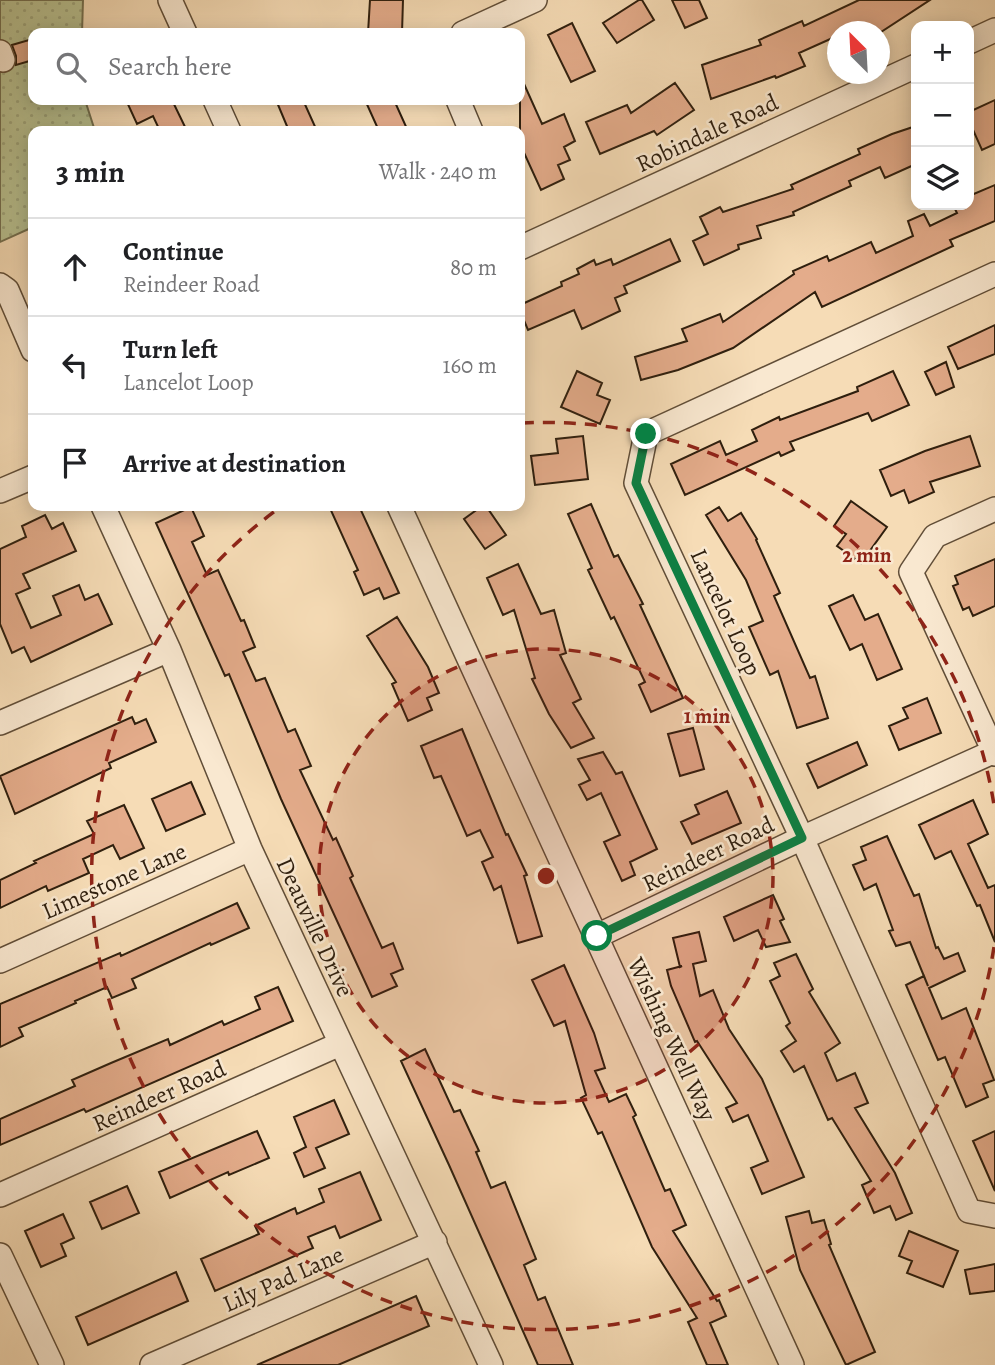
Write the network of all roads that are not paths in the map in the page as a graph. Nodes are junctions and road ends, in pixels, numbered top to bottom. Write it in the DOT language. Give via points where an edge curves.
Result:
graph roads {
  1 [pos="170,0"];
  2 [pos="535,0"];
  3 [pos="183,28"];
  4 [pos="474,28"];
  5 [pos="995,30"];
  6 [pos="974,40"];
  7 [pos="911,68"];
  8 [pos="217,105"];
  9 [pos="460,105"];
  10 [pos="227,126"];
  11 [pos="469,126"];
  12 [pos="525,246"];
  13 [pos="995,274"];
  14 [pos="0,285"];
  15 [pos="28,338"];
  16 [pos="28,479"];
  17 [pos="0,491"];
  18 [pos="995,509"];
  19 [pos="105,511"];
  20 [pos="401,511"];
  21 [pos="169,650"];
  22 [pos="0,723"];
  23 [pos="995,752"];
  24 [pos="802,838"];
  25 [pos="250,849"];
  26 [pos="597,936"];
  27 [pos="0,961"];
  28 [pos="340,1044"];
  29 [pos="0,1195"];
  30 [pos="995,1216"];
  31 [pos="435,1242"];
  32 [pos="0,1255"];
  33 [pos="52,1365"];
  34 [pos="152,1365"];
  35 [pos="491,1365"];
  36 [pos="792,1365"];
  1 -- 3 [label="street"];
  2 -- 4 [label="street"];
  5 -- 6 [label="street"];
  7 -- 12 [label="street, Robindale Road"];
  8 -- 10 [label="street"];
  9 -- 11 [label="street"];
  13 -- 24 [label="street, Lancelot Loop" via="646,434 636,483"];
  14 -- 15 [label="street" via="7,290"];
  16 -- 17 [label="street"];
  18 -- 23 [label="street" via="935,536 911,572"];
  19 -- 21 [label="street, Deauville Drive"];
  20 -- 26 [label="street, Wishing Well Way"];
  21 -- 22 [label="street"];
  21 -- 25 [label="street, Deauville Drive"];
  23 -- 24 [label="street, Reindeer Road"];
  24 -- 26 [label="street, Reindeer Road"];
  24 -- 30 [label="street, Lancelot Loop" via="969,1211"];
  25 -- 27 [label="street, Limestone Lane"];
  25 -- 28 [label="street, Deauville Drive"];
  26 -- 36 [label="street, Wishing Well Way"];
  28 -- 29 [label="street, Reindeer Road"];
  28 -- 31 [label="street, Deauville Drive"];
  31 -- 34 [label="street, Lily Pad Lane"];
  31 -- 35 [label="street, Deauville Drive"];
  32 -- 33 [label="street"];
}
